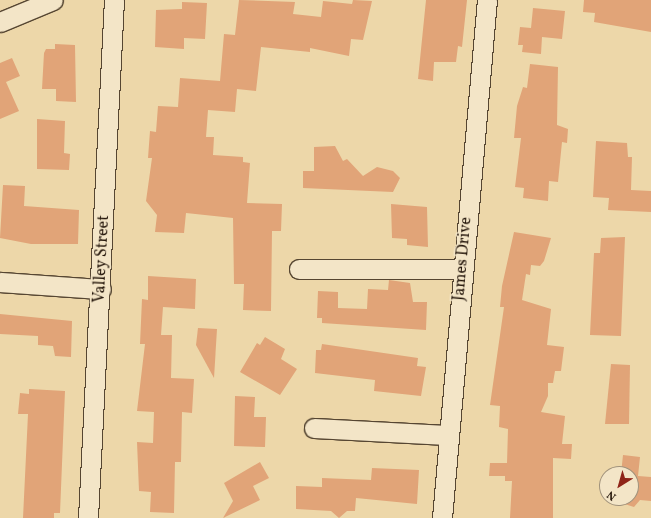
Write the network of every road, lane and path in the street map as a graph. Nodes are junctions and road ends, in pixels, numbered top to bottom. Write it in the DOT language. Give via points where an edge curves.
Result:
graph roads {
  1 [pos="53,0"];
  2 [pos="114,0"];
  3 [pos="487,0"];
  4 [pos="0,22"];
  5 [pos="299,269"];
  6 [pos="462,270"];
  7 [pos="0,282"];
  8 [pos="101,289"];
  9 [pos="314,428"];
  10 [pos="447,435"];
  11 [pos="88,518"];
  12 [pos="442,518"];
  1 -- 4 [label="street"];
  2 -- 8 [label="street, Valley Street"];
  3 -- 6 [label="street, James Drive"];
  5 -- 6 [label="street"];
  6 -- 10 [label="street, James Drive"];
  7 -- 8 [label="street"];
  8 -- 11 [label="street, Valley Street"];
  9 -- 10 [label="street"];
  10 -- 12 [label="street, James Drive" via="446,503"];
}
